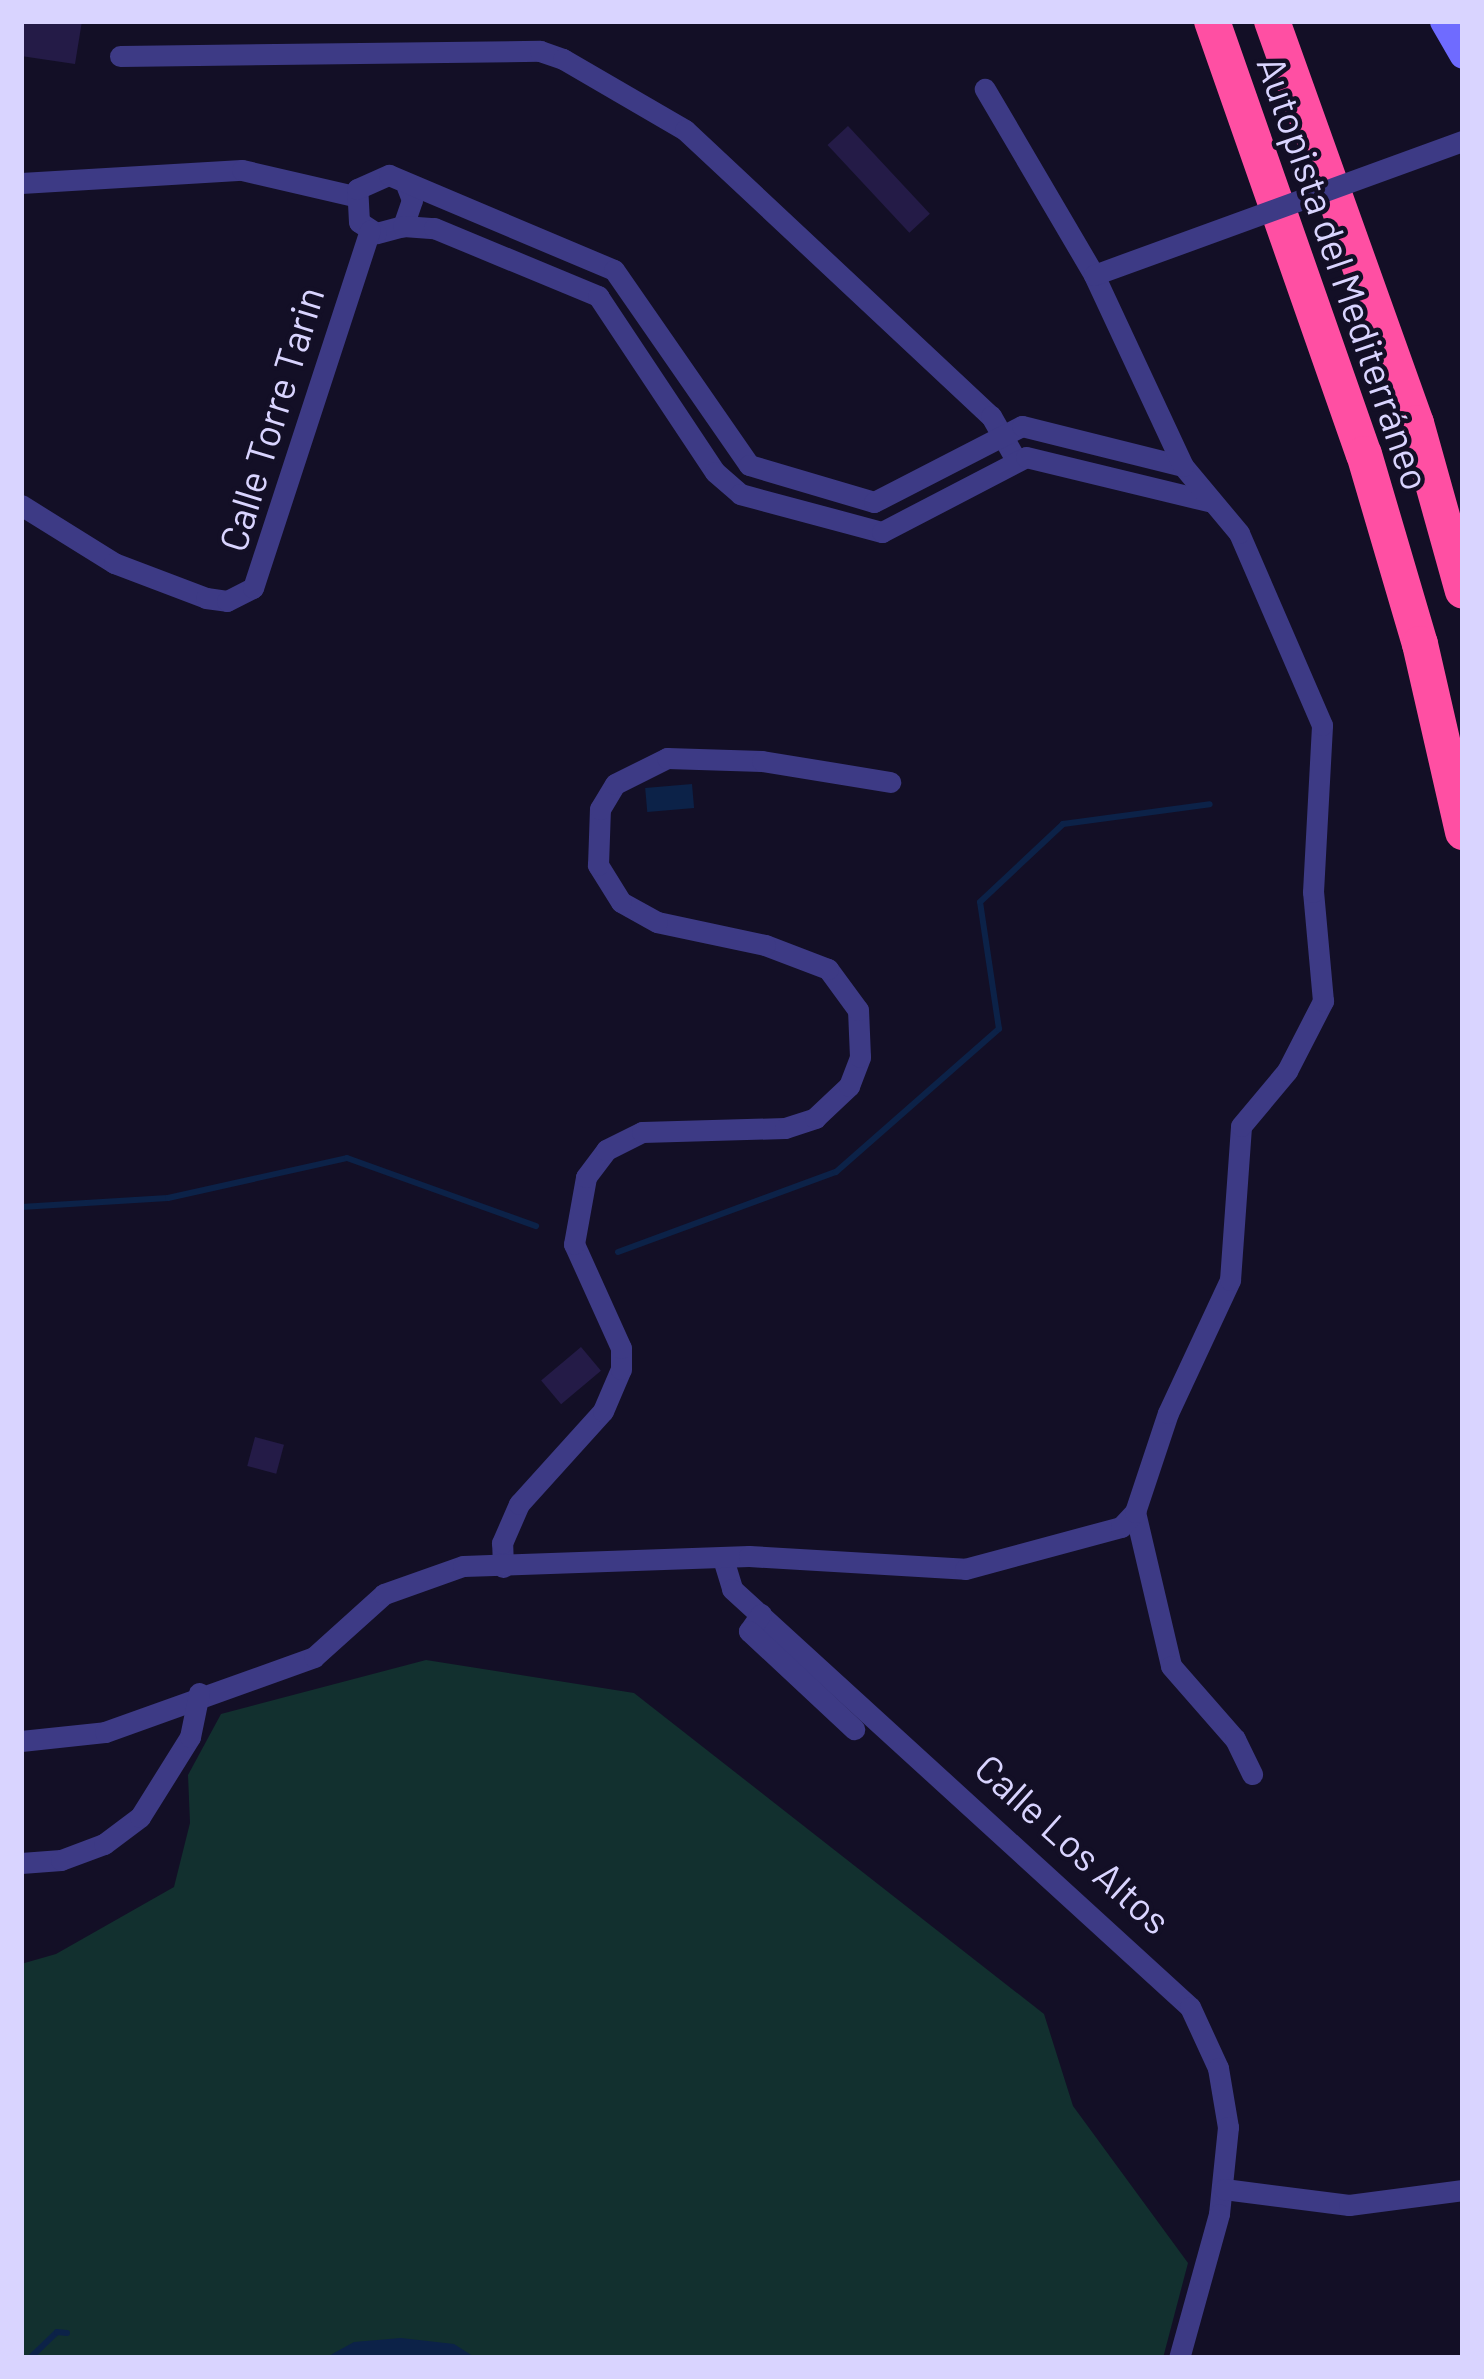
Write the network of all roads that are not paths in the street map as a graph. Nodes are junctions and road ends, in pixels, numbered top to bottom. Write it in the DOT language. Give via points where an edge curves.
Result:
graph roads {
  1 [pos="1213,21"];
  2 [pos="1272,21"];
  3 [pos="1443,21"];
  4 [pos="1463,55"];
  5 [pos="120,56"];
  6 [pos="985,89"];
  7 [pos="1463,141"];
  8 [pos="21,183"];
  9 [pos="407,187"];
  10 [pos="354,196"];
  11 [pos="403,226"];
  12 [pos="370,231"];
  13 [pos="1094,275"];
  14 [pos="1005,429"];
  15 [pos="1015,458"];
  16 [pos="1183,466"];
  17 [pos="1212,502"];
  18 [pos="21,505"];
  19 [pos="1463,590"];
  20 [pos="890,782"];
  21 [pos="1463,832"];
  22 [pos="1135,1513"];
  23 [pos="724,1562"];
  24 [pos="503,1567"];
  25 [pos="761,1614"];
  26 [pos="199,1693"];
  27 [pos="854,1729"];
  28 [pos="21,1741"];
  29 [pos="1252,1774"];
  30 [pos="21,1863"];
  31 [pos="1224,2189"];
  32 [pos="1463,2190"];
  33 [pos="1179,2358"];
  1 -- 21 [label="highway, Autopista del Mediterráneo" via="1364,454"];
  2 -- 19 [label="highway, Autopista del Mediterráneo" via="1416,423"];
  3 -- 4 [label="street"];
  5 -- 14 [label="street" via="539,51 563,59 685,130"];
  6 -- 13 [label="street"];
  7 -- 13 [label="street, bridge"];
  8 -- 10 [label="street" via="242,170"];
  9 -- 10 [label="street" via="374,176"];
  9 -- 11 [label="street" via="412,200"];
  9 -- 14 [label="street" via="614,270 749,465 874,502"];
  10 -- 12 [label="street" via="356,217"];
  11 -- 12 [label="street"];
  11 -- 15 [label="street" via="434,228 598,296 715,472 740,494 882,532"];
  12 -- 18 [label="street, Calle Torre Tarin" via="253,588 227,601 206,598 114,563"];
  13 -- 16 [label="street"];
  14 -- 15 [label="street"];
  14 -- 16 [label="street" via="1022,426"];
  15 -- 17 [label="street"];
  16 -- 17 [label="street"];
  17 -- 22 [label="street" via="1239,533 1322,725 1313,892 1326,986 1287,1071 1241,1126 1230,1280 1168,1413"];
  20 -- 24 [label="street" via="762,761 667,758 615,784 600,809 598,866 621,902 657,922 828,969 858,1010 860,1057 849,1086 814,1118 785,1128 642,1132 606,1150 586,1177 574,1244 620,1348 621,1369 603,1411 519,1504 502,1544"];
  22 -- 23 [label="street" via="1121,1528 965,1570 749,1556"];
  22 -- 29 [label="street" via="1171,1666 1235,1739"];
  23 -- 24 [label="street"];
  23 -- 25 [label="street, Calle Los Altos" via="732,1589"];
  24 -- 26 [label="street" via="423,1577 364,1608 314,1657"];
  25 -- 27 [label="street, Calle Los Altos" via="749,1631"];
  25 -- 31 [label="street, Calle Los Altos" via="1190,2007 1223,2092"];
  26 -- 28 [label="street" via="105,1732"];
  26 -- 30 [label="street" via="190,1737 140,1817 104,1844 61,1861"];
  31 -- 32 [label="street" via="1349,2205"];
  31 -- 33 [label="street, Calle Los Altos"];
}
